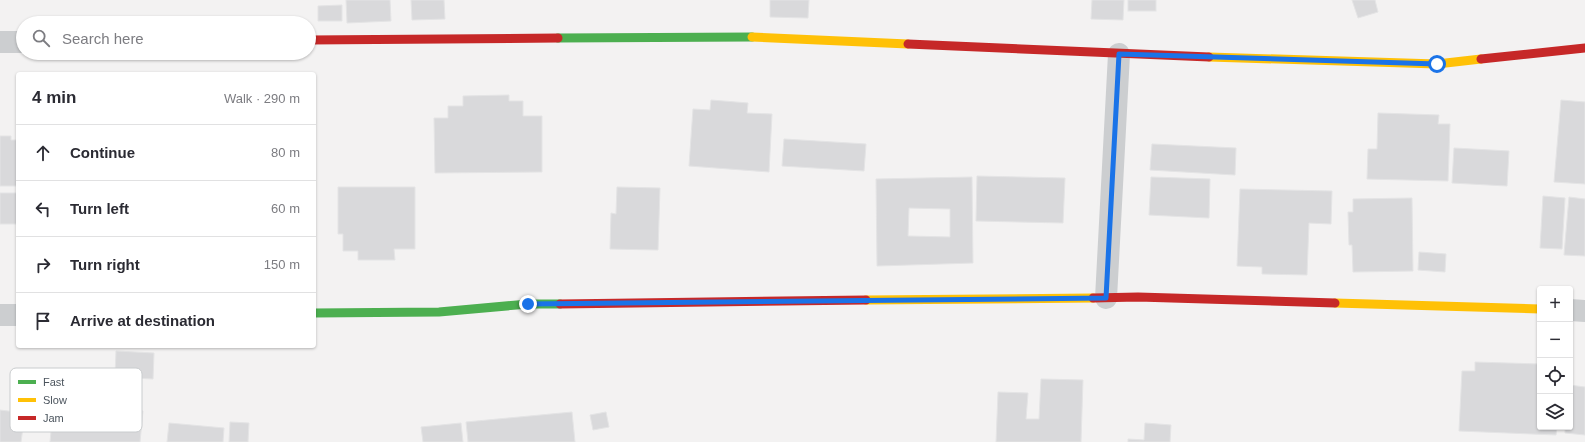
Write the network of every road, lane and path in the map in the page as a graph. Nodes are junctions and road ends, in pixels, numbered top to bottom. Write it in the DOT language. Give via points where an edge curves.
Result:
graph roads {
  1 [pos="316,40"];
  2 [pos="0,42"];
  3 [pos="16,42"];
  4 [pos="1585,48"];
  5 [pos="1119,54"];
  6 [pos="1106,298"];
  7 [pos="1537,309"];
  8 [pos="1573,310"];
  9 [pos="1585,311"];
  10 [pos="316,313"];
  11 [pos="0,315"];
  12 [pos="16,315"];
  1 -- 5 [label="street" via="739,36"];
  2 -- 3 [label="street"];
  4 -- 5 [label="street" via="1437,64"];
  5 -- 6 [label="street"];
  6 -- 7 [label="street" via="1146,297"];
  6 -- 10 [label="street" via="528,304 439,312"];
  8 -- 9 [label="street"];
  11 -- 12 [label="street"];
}
